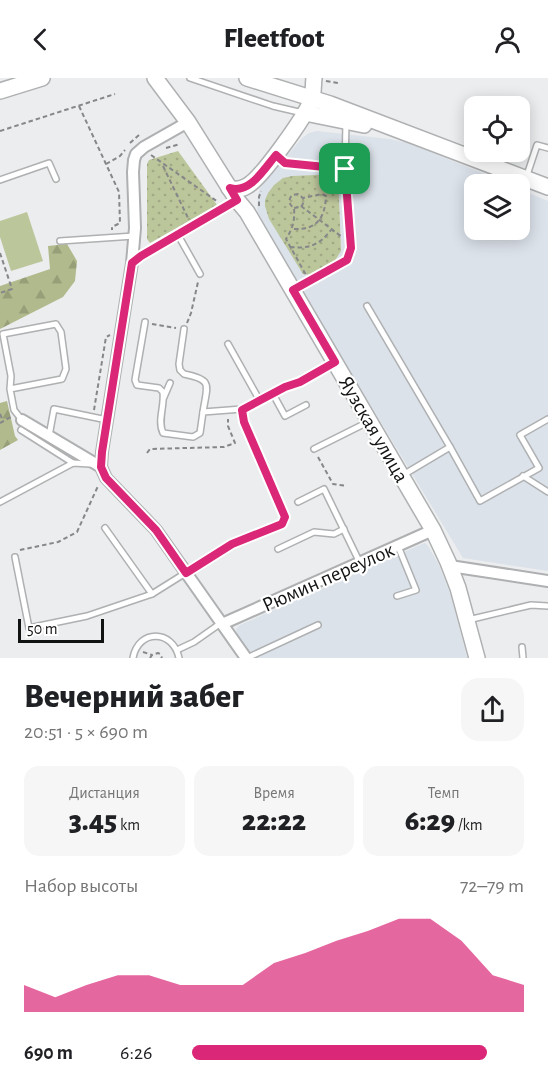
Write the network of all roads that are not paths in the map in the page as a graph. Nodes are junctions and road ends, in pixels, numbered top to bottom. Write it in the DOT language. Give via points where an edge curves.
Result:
graph roads {
  1 [pos="42,78"];
  2 [pos="190,78"];
  3 [pos="247,78"];
  4 [pos="320,79"];
  5 [pos="162,81"];
  6 [pos="0,91"];
  7 [pos="312,99"];
  8 [pos="305,113"];
  9 [pos="346,121"];
  10 [pos="188,122"];
  11 [pos="407,133"];
  12 [pos="548,148"];
  13 [pos="276,155"];
  14 [pos="345,169"];
  15 [pos="512,174"];
  16 [pos="527,174"];
  17 [pos="56,179"];
  18 [pos="0,180"];
  19 [pos="530,181"];
  20 [pos="256,186"];
  21 [pos="548,187"];
  22 [pos="240,203"];
  23 [pos="178,235"];
  24 [pos="134,236"];
  25 [pos="60,241"];
  26 [pos="132,263"];
  27 [pos="200,274"];
  28 [pos="293,290"];
  29 [pos="367,306"];
  30 [pos="145,322"];
  31 [pos="184,329"];
  32 [pos="228,344"];
  33 [pos="335,362"];
  34 [pos="180,370"];
  35 [pos="174,376"];
  36 [pos="170,382"];
  37 [pos="10,389"];
  38 [pos="273,394"];
  39 [pos="164,398"];
  40 [pos="260,401"];
  41 [pos="306,405"];
  42 [pos="242,410"];
  43 [pos="203,412"];
  44 [pos="548,419"];
  45 [pos="107,420"];
  46 [pos="369,421"];
  47 [pos="22,425"];
  48 [pos="49,436"];
  49 [pos="450,447"];
  50 [pos="314,449"];
  51 [pos="73,463"];
  52 [pos="99,466"];
  53 [pos="402,476"];
  54 [pos="523,476"];
  55 [pos="548,492"];
  56 [pos="0,502"];
  57 [pos="298,502"];
  58 [pos="105,528"];
  59 [pos="344,530"];
  60 [pos="433,530"];
  61 [pos="398,546"];
  62 [pos="278,549"];
  63 [pos="15,557"];
  64 [pos="360,563"];
  65 [pos="450,566"];
  66 [pos="186,573"];
  67 [pos="548,581"];
  68 [pos="152,594"];
  69 [pos="397,596"];
  70 [pos="548,606"];
  71 [pos="468,620"];
  72 [pos="222,624"];
  73 [pos="318,625"];
  74 [pos="522,647"];
  75 [pos="177,651"];
  76 [pos="133,658"];
  77 [pos="179,658"];
  78 [pos="246,658"];
  79 [pos="477,658"];
  80 [pos="523,658"];
  1 -- 6 [label="main road"];
  2 -- 8 [label="lane"];
  3 -- 7 [label="main road"];
  4 -- 7 [label="main road"];
  5 -- 10 [label="main road, Яузская улица"];
  7 -- 8 [label="main road"];
  7 -- 11 [label="main road"];
  8 -- 9 [label="main road"];
  8 -- 13 [label="main road"];
  9 -- 11 [label="main road"];
  9 -- 14 [label="lane"];
  10 -- 22 [label="main road, Яузская улица"];
  10 -- 24 [label="street" via="136,154"];
  11 -- 15 [label="main road"];
  12 -- 16 [label="lane" via="537,145"];
  13 -- 14 [label="lane" via="285,163"];
  13 -- 20 [label="main road"];
  14 -- 28 [label="lane" via="351,244 347,260"];
  17 -- 18 [label="lane" via="49,163"];
  19 -- 21 [label="main road"];
  20 -- 22 [label="main road, Яузская улица"];
  20 -- 22 [label="main road" via="236,189"];
  22 -- 23 [label="lane"];
  22 -- 28 [label="main road, Яузская улица"];
  23 -- 26 [label="lane"];
  23 -- 27 [label="lane"];
  24 -- 25 [label="lane"];
  24 -- 26 [label="street"];
  26 -- 45 [label="street"];
  28 -- 33 [label="main road, Яузская улица"];
  29 -- 49 [label="lane"];
  30 -- 39 [label="lane" via="135,380 137,385 159,388"];
  31 -- 34 [label="lane"];
  32 -- 40 [label="lane"];
  33 -- 38 [label="lane"];
  33 -- 46 [label="main road, Яузская улица"];
  34 -- 35 [label="lane"];
  34 -- 43 [label="lane" via="206,382"];
  36 -- 39 [label="lane"];
  37 -- 37 [label="lane" via="3,334 56,324 61,332 66,369 62,379"];
  37 -- 47 [label="lane"];
  38 -- 40 [label="lane"];
  38 -- 41 [label="lane" via="285,416"];
  39 -- 43 [label="lane" via="162,433 193,437 200,433"];
  40 -- 42 [label="lane"];
  42 -- 43 [label="lane"];
  42 -- 66 [label="lane" via="285,517 282,524 232,544"];
  44 -- 54 [label="lane" via="520,435 539,468"];
  45 -- 48 [label="lane" via="54,409"];
  45 -- 52 [label="street"];
  46 -- 50 [label="lane"];
  46 -- 53 [label="main road, Яузская улица"];
  47 -- 48 [label="street"];
  47 -- 51 [label="lane"];
  48 -- 52 [label="street"];
  49 -- 53 [label="lane"];
  49 -- 54 [label="lane" via="480,501"];
  51 -- 52 [label="lane"];
  51 -- 56 [label="lane"];
  52 -- 66 [label="street" via="156,530"];
  53 -- 60 [label="main road, Яузская улица"];
  54 -- 55 [label="lane"];
  57 -- 59 [label="lane" via="324,489"];
  58 -- 68 [label="lane"];
  59 -- 62 [label="lane" via="334,534 314,532"];
  59 -- 64 [label="lane"];
  60 -- 61 [label="street, Рюмин переулок"];
  60 -- 65 [label="main road, Яузская улица"];
  61 -- 64 [label="street, Рюмин переулок"];
  61 -- 69 [label="lane" via="416,590"];
  63 -- 68 [label="lane" via="29,628 87,616"];
  64 -- 72 [label="street, Рюмин переулок"];
  65 -- 67 [label="street"];
  65 -- 71 [label="main road, Яузская улица"];
  66 -- 68 [label="lane"];
  66 -- 72 [label="street"];
  70 -- 71 [label="lane" via="531,605"];
  71 -- 79 [label="main road, Яузская улица"];
  72 -- 75 [label="lane"];
  72 -- 78 [label="street"];
  73 -- 78 [label="lane"];
  74 -- 80 [label="lane"];
  75 -- 76 [label="lane" via="170,641 152,637 137,646"];
  75 -- 77 [label="lane"];
}
